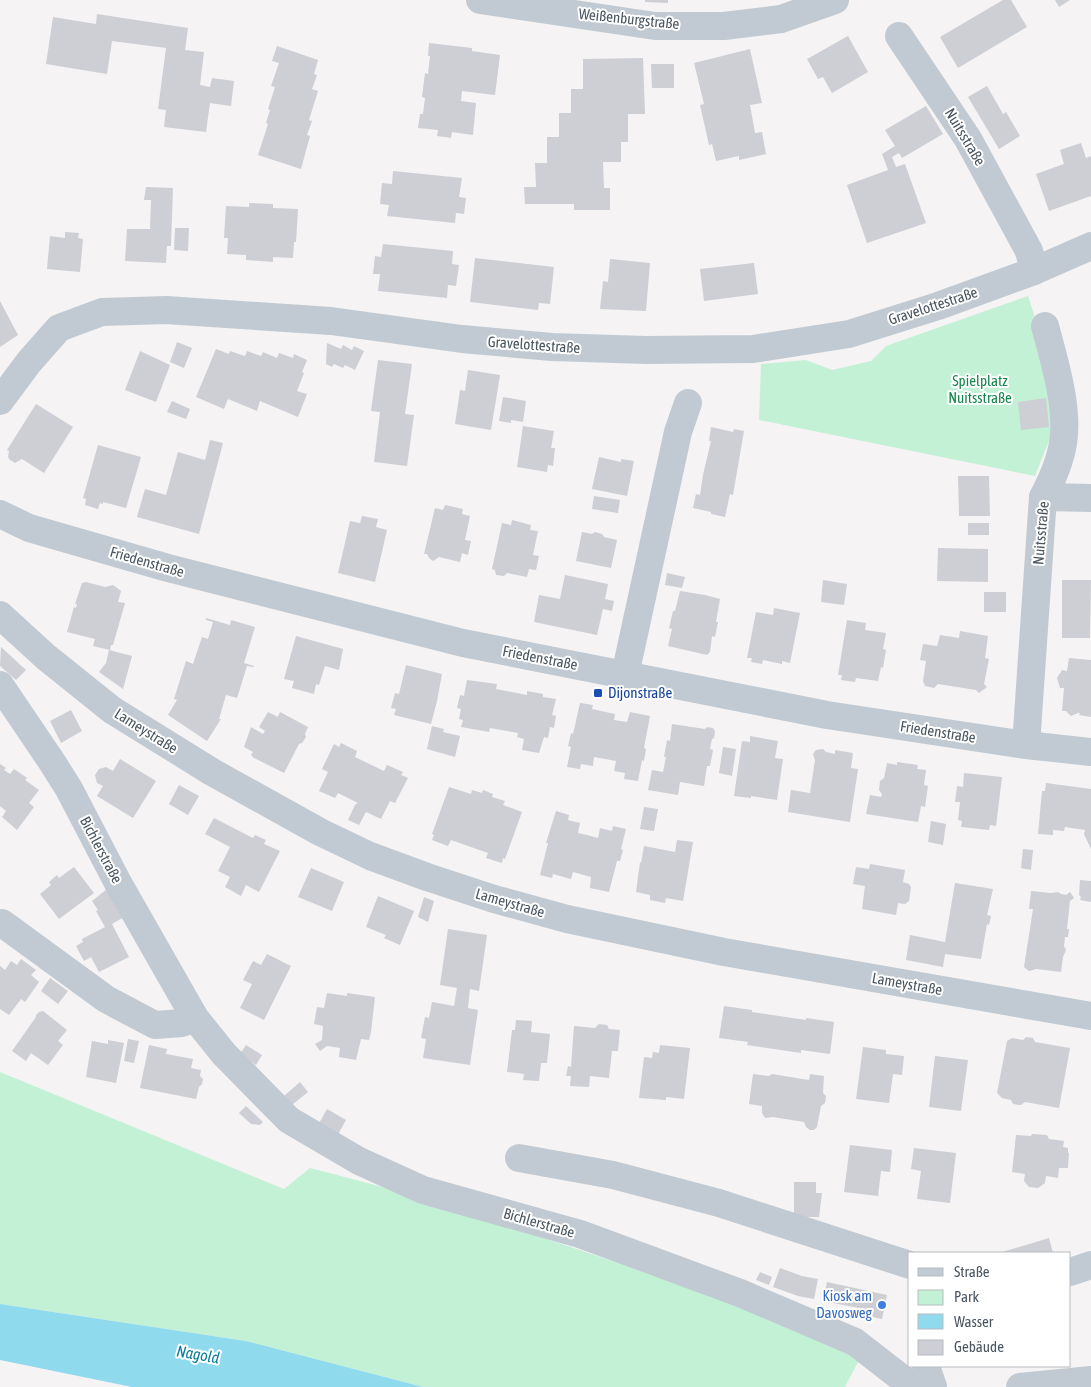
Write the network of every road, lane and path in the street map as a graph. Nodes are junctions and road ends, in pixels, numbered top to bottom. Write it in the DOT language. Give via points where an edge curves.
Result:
graph roads {
  1 [pos="480,0"];
  2 [pos="834,0"];
  3 [pos="899,36"];
  4 [pos="1091,246"];
  5 [pos="1034,271"];
  6 [pos="1045,326"];
  7 [pos="0,401"];
  8 [pos="688,403"];
  9 [pos="1043,497"];
  10 [pos="1091,498"];
  11 [pos="0,514"];
  12 [pos="0,614"];
  13 [pos="625,675"];
  14 [pos="0,685"];
  15 [pos="1026,745"];
  16 [pos="1091,752"];
  17 [pos="2,923"];
  18 [pos="1091,1016"];
  19 [pos="195,1018"];
  20 [pos="518,1158"];
  21 [pos="908,1264"];
  22 [pos="1091,1265"];
  23 [pos="1071,1272"];
  24 [pos="926,1367"];
  25 [pos="1091,1380"];
  26 [pos="913,1387"];
  27 [pos="933,1387"];
  28 [pos="1020,1387"];
  1 -- 2 [label="street, Weißenburgstraße" via="656,26 724,26 781,19"];
  3 -- 5 [label="street, Nuitsstraße" via="968,139 1028,251"];
  4 -- 5 [label="street, Gravelottestraße"];
  5 -- 7 [label="street, Gravelottestraße" via="849,334 753,349 552,347 462,339 331,321 166,310 102,312 59,328"];
  6 -- 9 [label="street, Nuitsstraße" via="1063,408 1063,442"];
  8 -- 13 [label="street" via="678,432"];
  9 -- 10 [label="street"];
  9 -- 15 [label="street, Nuitsstraße"];
  11 -- 13 [label="street, Friedenstraße" via="29,528 197,576 463,642"];
  12 -- 18 [label="street, Lameystraße" via="46,657 112,710 320,832 370,856 494,900 567,919 724,952"];
  13 -- 15 [label="street, Friedenstraße" via="827,716"];
  14 -- 19 [label="street, Bichlerstraße" via="69,789"];
  15 -- 16 [label="street, Friedenstraße"];
  17 -- 19 [label="street" via="106,999 154,1026 182,1024"];
  19 -- 26 [label="street, Bichlerstraße" via="224,1054 289,1120 359,1161 423,1190 580,1234 740,1293 855,1342"];
  20 -- 21 [label="street" via="613,1175 719,1204"];
  22 -- 23 [label="street"];
  24 -- 27 [label="street"];
  25 -- 28 [label="street"];
}
